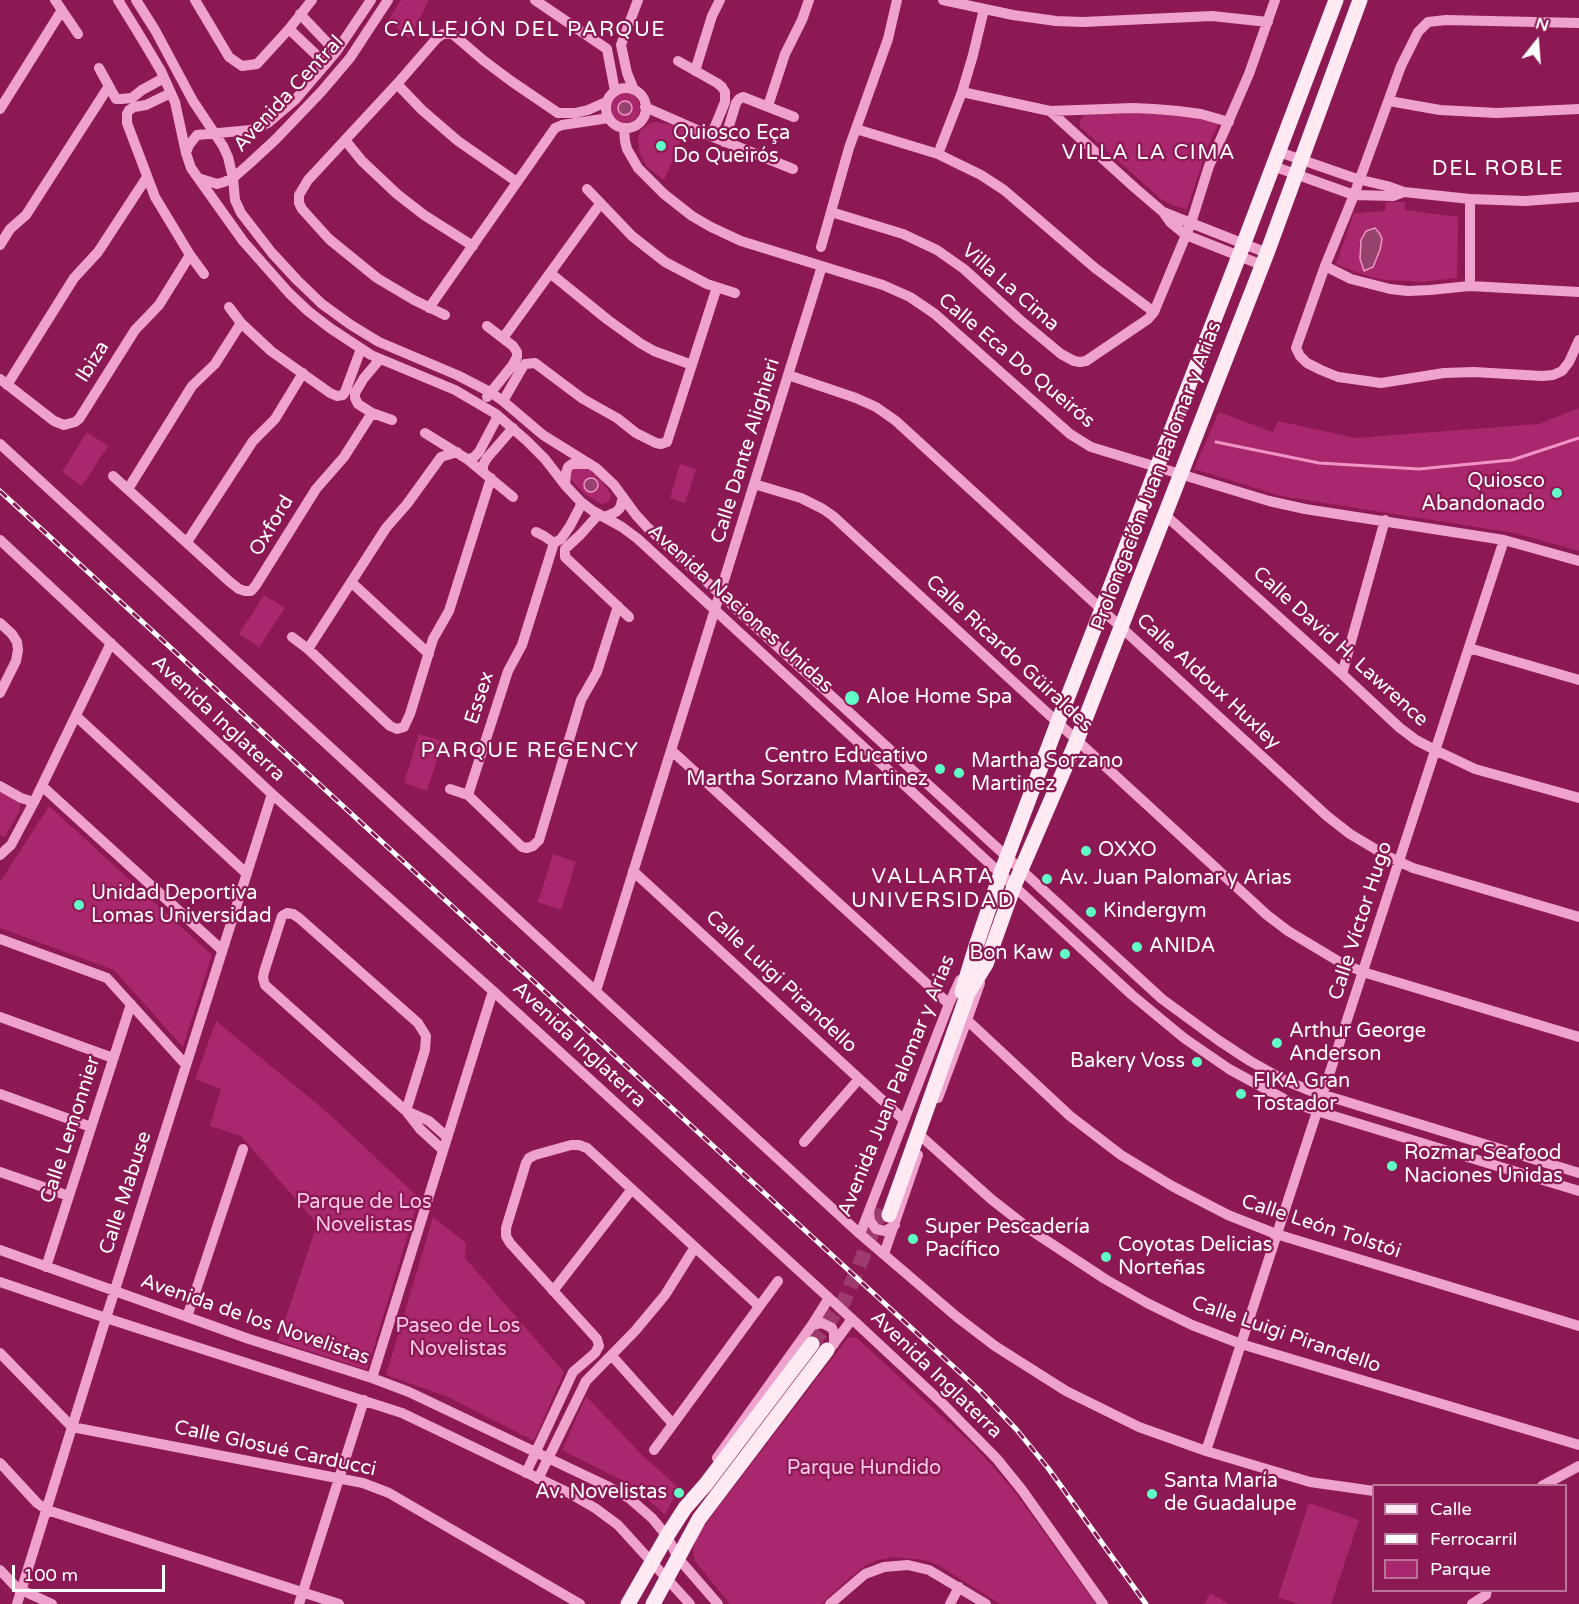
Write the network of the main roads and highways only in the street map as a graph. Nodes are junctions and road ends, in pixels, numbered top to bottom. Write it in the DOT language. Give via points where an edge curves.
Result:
graph roads {
  1 [pos="1336,0"];
  2 [pos="1360,0"];
  3 [pos="976,946"];
  4 [pos="986,964"];
  5 [pos="812,1344"];
  6 [pos="831,1347"];
  7 [pos="628,1604"];
  8 [pos="653,1604"];
  1 -- 3 [label="main road, Prolongación Juan Palomar y Arias" via="1101,609"];
  2 -- 4 [label="main road, Prolongación Juan Palomar y Arias" via="1264,259"];
  3 -- 4 [label="main road, Avenida Juan Palomar y Arias" via="884,1215 968,993"];
  5 -- 7 [label="main road" via="685,1508"];
  6 -- 8 [label="main road" via="710,1502"];
}
